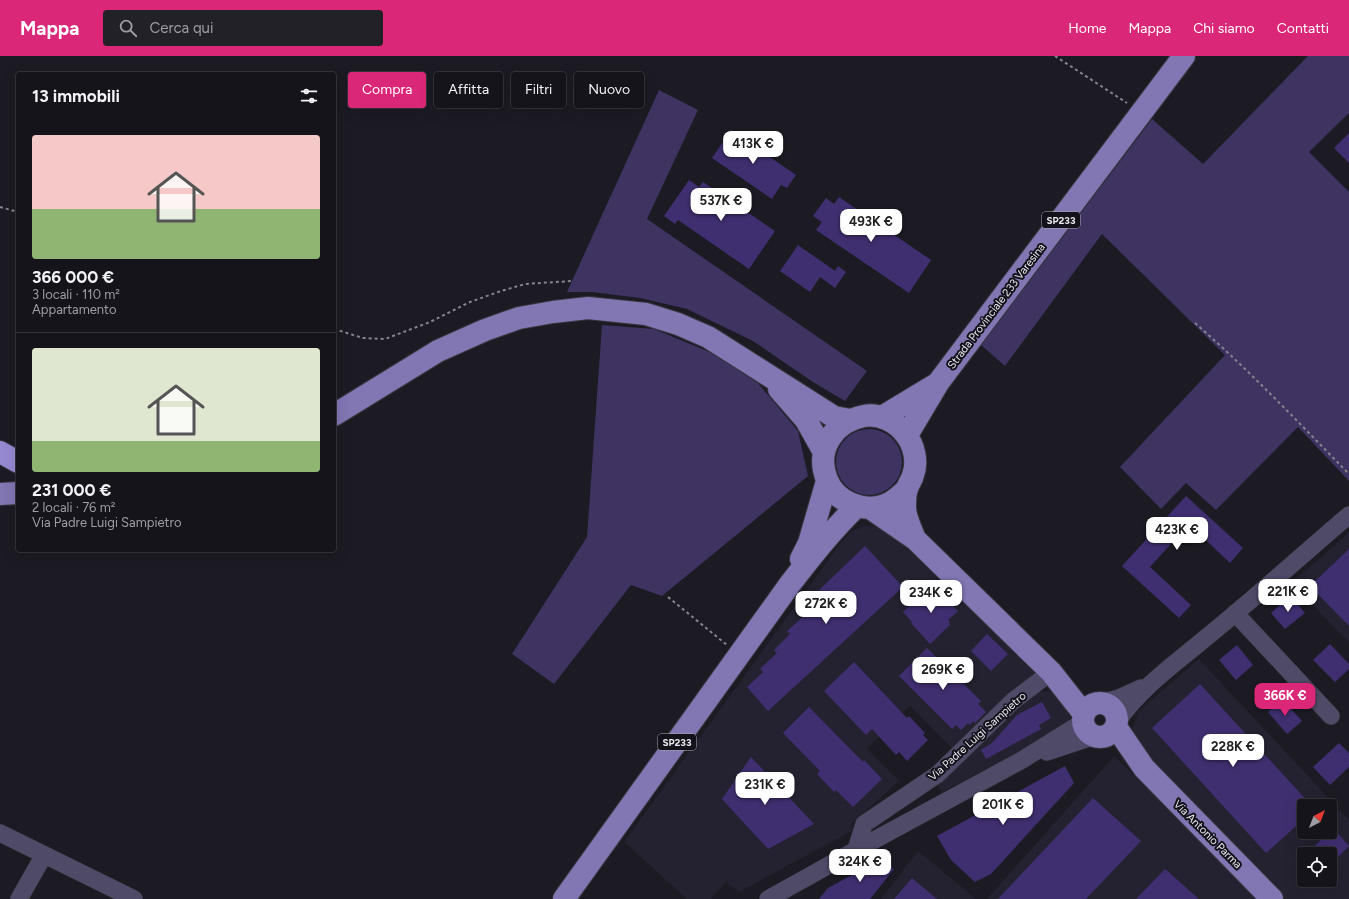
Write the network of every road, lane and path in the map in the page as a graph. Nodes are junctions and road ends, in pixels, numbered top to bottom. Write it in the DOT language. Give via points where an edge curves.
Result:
graph roads {
  1 [pos="1054,56"];
  2 [pos="1184,56"];
  3 [pos="1142,112"];
  4 [pos="0,207"];
  5 [pos="16,211"];
  6 [pos="572,281"];
  7 [pos="1195,323"];
  8 [pos="336,330"];
  9 [pos="765,373"];
  10 [pos="938,384"];
  11 [pos="336,414"];
  12 [pos="882,417"];
  13 [pos="850,420"];
  14 [pos="907,435"];
  15 [pos="0,452"];
  16 [pos="824,452"];
  17 [pos="16,461"];
  18 [pos="1349,474"];
  19 [pos="827,481"];
  20 [pos="907,489"];
  21 [pos="16,493"];
  22 [pos="0,494"];
  23 [pos="864,507"];
  24 [pos="1349,515"];
  25 [pos="915,538"];
  26 [pos="790,584"];
  27 [pos="668,596"];
  28 [pos="1235,613"];
  29 [pos="739,655"];
  30 [pos="1051,672"];
  31 [pos="1150,684"];
  32 [pos="1092,715"];
  33 [pos="1331,716"];
  34 [pos="1116,724"];
  35 [pos="1144,768"];
  36 [pos="0,833"];
  37 [pos="856,850"];
  38 [pos="44,856"];
  39 [pos="131,898"];
  40 [pos="19,899"];
  41 [pos="564,899"];
  42 [pos="768,899"];
  43 [pos="1272,899"];
  1 -- 3 [label="path"];
  2 -- 3 [label="main road, Strada Provinciale 233 Varesina / SP233"];
  3 -- 10 [label="main road, Strada Provinciale 233 Varesina / SP233"];
  4 -- 5 [label="path"];
  6 -- 8 [label="path" via="525,284 512,288 470,302 430,322 386,339 363,338"];
  7 -- 18 [label="path"];
  9 -- 11 [label="main road" via="708,337 678,324 646,314 588,308 570,309 519,318 438,351"];
  9 -- 13 [label="main road" via="834,417"];
  9 -- 16 [label="main road" via="806,420"];
  10 -- 12 [label="main road, Strada Provinciale 233 Varesina / SP233"];
  10 -- 14 [label="main road, Strada Provinciale 233 Varesina / SP233"];
  12 -- 13 [label="main road, SP233" via="866,416"];
  12 -- 14 [label="main road, SP233" via="896,424"];
  13 -- 16 [label="main road, SP233" via="830,437"];
  14 -- 20 [label="main road, SP233" via="915,458 914,474"];
  15 -- 17 [label="highway"];
  16 -- 19 [label="main road, SP233" via="823,467"];
  19 -- 23 [label="main road, SP233" via="836,494 849,503"];
  19 -- 26 [label="main road, SP233" via="809,543"];
  20 -- 23 [label="main road, SP233" via="886,505"];
  20 -- 25 [label="main road" via="905,508"];
  21 -- 22 [label="main road"];
  23 -- 25 [label="main road"];
  23 -- 26 [label="main road, SP233" via="844,518"];
  24 -- 28 [label="street"];
  25 -- 30 [label="main road"];
  26 -- 29 [label="main road, SP233"];
  27 -- 29 [label="path"];
  28 -- 31 [label="street"];
  28 -- 33 [label="street"];
  29 -- 41 [label="main road, SP233"];
  30 -- 32 [label="main road"];
  30 -- 37 [label="street, Via Padre Luigi Sampietro" via="1012,701 938,774 864,824"];
  31 -- 32 [label="street" via="1119,698"];
  31 -- 34 [label="street" via="1126,708"];
  32 -- 34 [label="main road, Via Antonio Parma" via="1111,707 1115,711"];
  32 -- 34 [label="main road" via="1105,736"];
  32 -- 35 [label="main road, Via Antonio Parma"];
  32 -- 37 [label="street" via="1022,760"];
  34 -- 35 [label="main road, Via Antonio Parma"];
  35 -- 43 [label="main road, Via Antonio Parma"];
  36 -- 38 [label="street"];
  37 -- 42 [label="street"];
  38 -- 39 [label="street"];
  38 -- 40 [label="street"];
}
